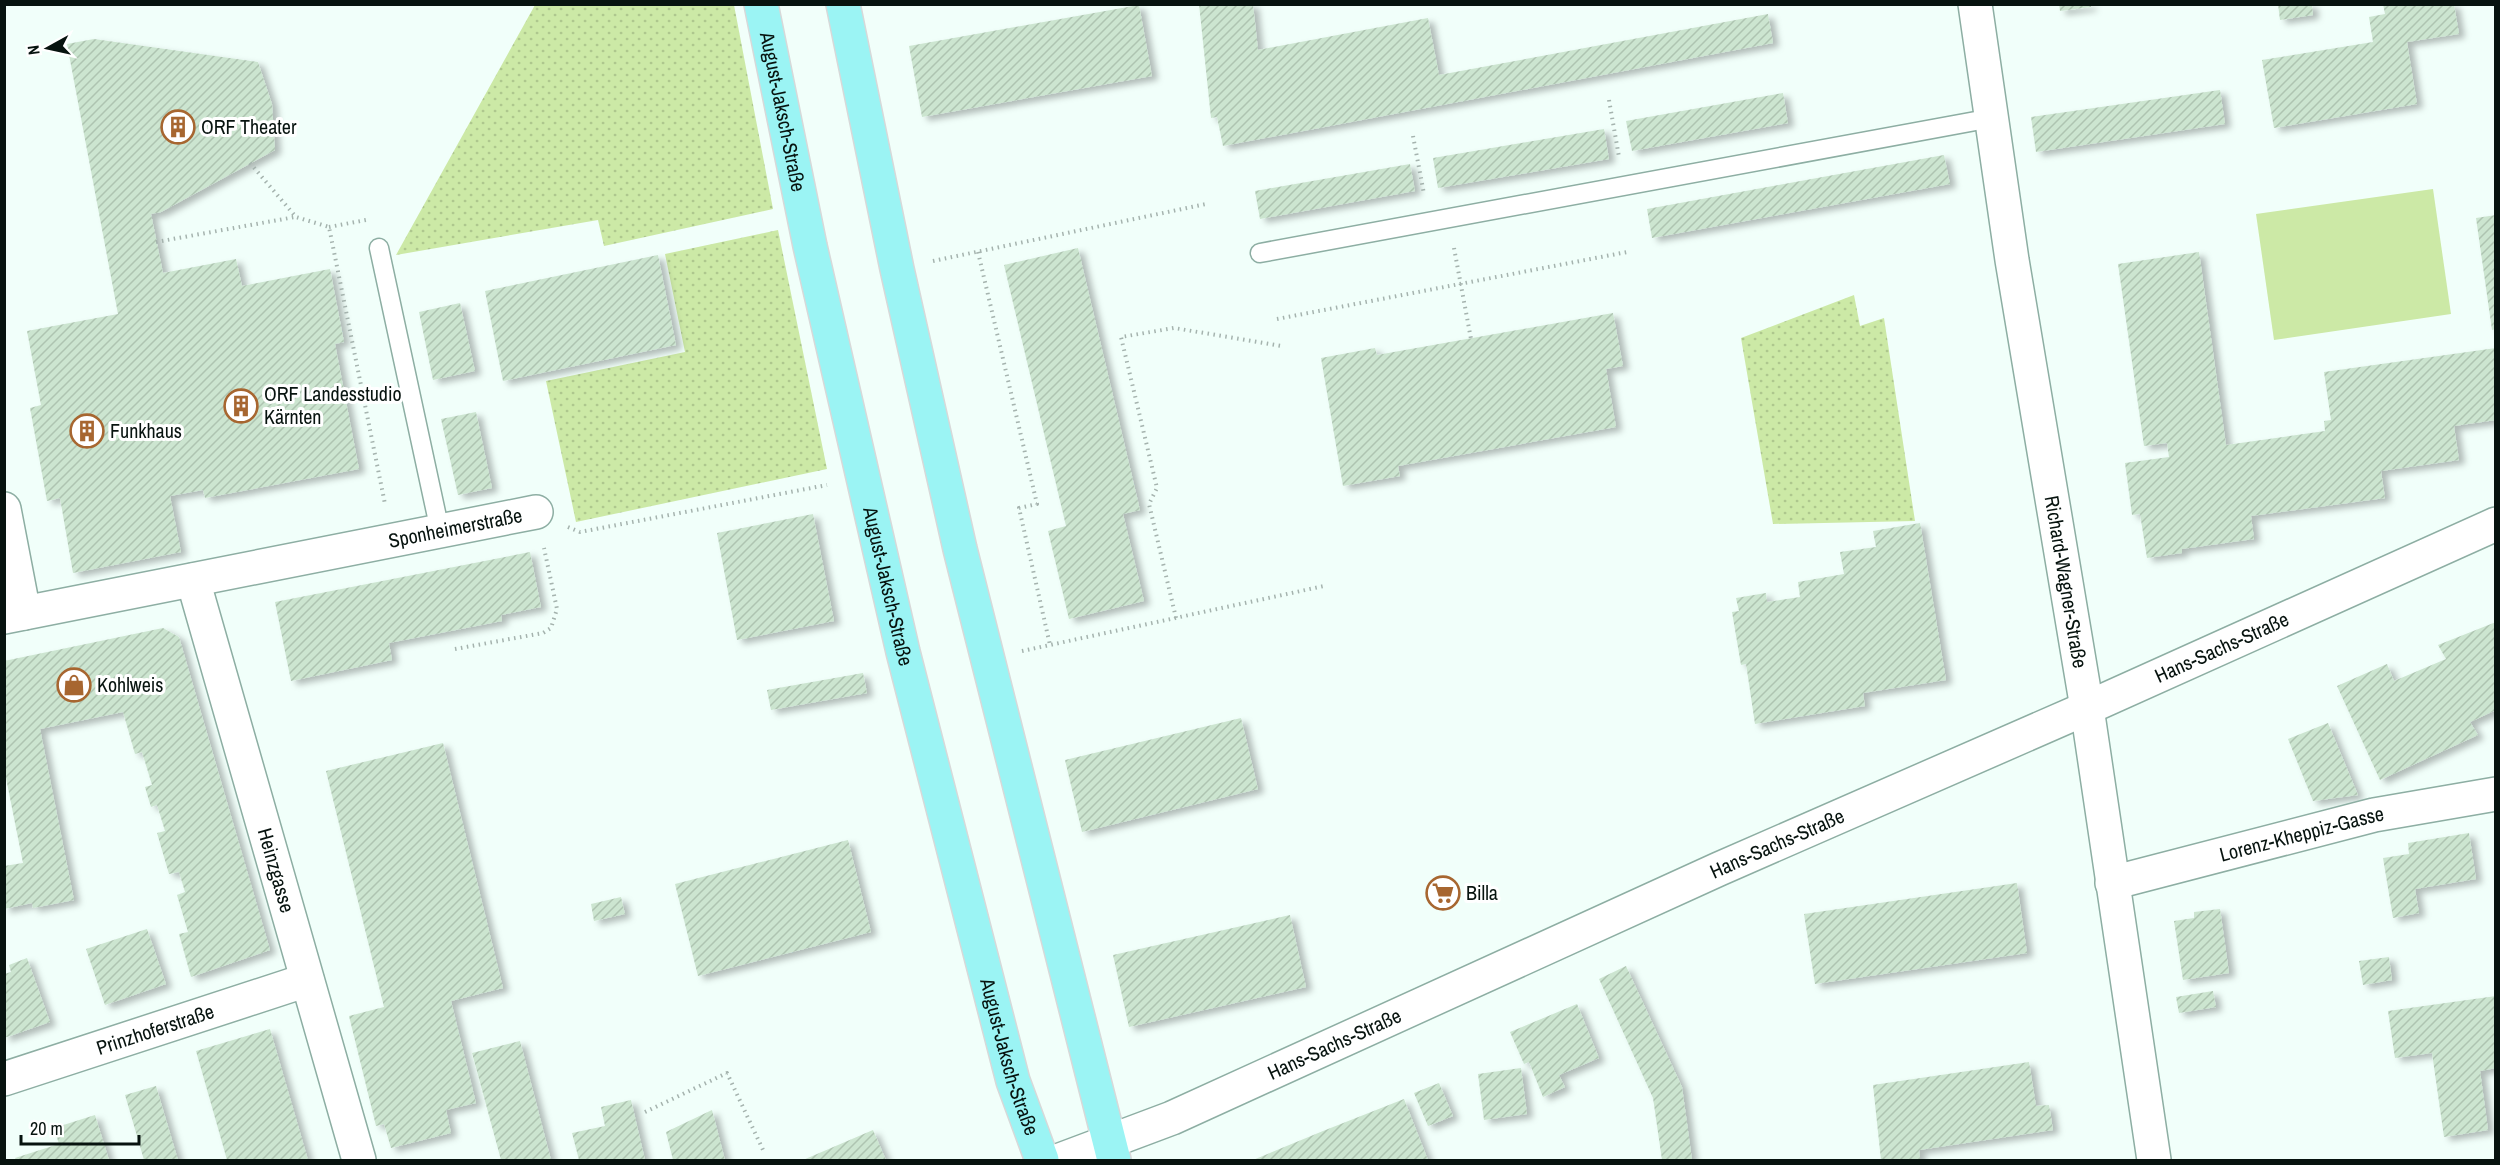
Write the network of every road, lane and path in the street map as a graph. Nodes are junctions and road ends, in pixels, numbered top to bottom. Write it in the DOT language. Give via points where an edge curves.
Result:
graph roads {
  1 [pos="761,4"];
  2 [pos="843,4"];
  3 [pos="1975,4"];
  4 [pos="1609,100"];
  5 [pos="1992,118"];
  6 [pos="1413,136"];
  7 [pos="250,163"];
  8 [pos="1624,185"];
  9 [pos="1206,204"];
  10 [pos="296,217"];
  11 [pos="1438,220"];
  12 [pos="375,222"];
  13 [pos="329,227"];
  14 [pos="156,242"];
  15 [pos="379,248"];
  16 [pos="978,252"];
  17 [pos="1627,252"];
  18 [pos="1260,253"];
  19 [pos="897,269"];
  20 [pos="1461,284"];
  21 [pos="1277,319"];
  22 [pos="1471,339"];
  23 [pos="1282,346"];
  24 [pos="864,478"];
  25 [pos="4,509"];
  26 [pos="536,512"];
  27 [pos="2496,524"];
  28 [pos="440,531"];
  29 [pos="392,540"];
  30 [pos="193,580"];
  31 [pos="1324,586"];
  32 [pos="14,615"];
  33 [pos="1176,618"];
  34 [pos="1050,645"];
  35 [pos="455,649"];
  36 [pos="987,659"];
  37 [pos="2087,708"];
  38 [pos="2496,794"];
  39 [pos="2112,883"];
  40 [pos="307,980"];
  41 [pos="4,1079"];
  42 [pos="645,1112"];
  43 [pos="764,1152"];
  44 [pos="1112,1152"];
  45 [pos="359,1161"];
  46 [pos="1042,1161"];
  47 [pos="1060,1161"];
  48 [pos="2154,1161"];
  1 -- 24 [label="main road, August-Jaksch-Straße" via="810,246"];
  2 -- 19 [label="main road"];
  3 -- 5 [label="street, Richard-Wagner-Straße"];
  4 -- 8 [label="path"];
  5 -- 8 [label="lane"];
  5 -- 37 [label="street, Richard-Wagner-Straße"];
  6 -- 11 [label="path" via="1423,191"];
  7 -- 10 [label="path"];
  8 -- 11 [label="lane"];
  9 -- 16 [label="path"];
  10 -- 13 [label="path"];
  10 -- 14 [label="path"];
  11 -- 18 [label="lane"];
  11 -- 20 [label="path" via="1453,246"];
  12 -- 13 [label="path" via="364,220"];
  13 -- 29 [label="path"];
  15 -- 28 [label="lane"];
  16 -- 19 [label="path"];
  16 -- 34 [label="path" via="1037,504 1018,508"];
  17 -- 20 [label="path"];
  19 -- 36 [label="main road"];
  20 -- 21 [label="path"];
  20 -- 22 [label="path"];
  23 -- 33 [label="path" via="1174,328 1121,338 1156,488 1149,504"];
  24 -- 26 [label="path, Sponheimerstraße" via="580,532"];
  24 -- 46 [label="main road, August-Jaksch-Straße" via="903,652 1013,1081"];
  25 -- 32 [label="street"];
  26 -- 28 [label="street, Sponheimerstraße"];
  26 -- 35 [label="path" via="556,609 551,628 543,633"];
  27 -- 37 [label="street, Hans-Sachs-Straße"];
  28 -- 29 [label="street, Sponheimerstraße"];
  29 -- 30 [label="street, Sponheimerstraße"];
  30 -- 32 [label="street, Sponheimerstraße"];
  30 -- 40 [label="street, Heinzgasse"];
  31 -- 33 [label="path"];
  33 -- 34 [label="path"];
  34 -- 36 [label="path"];
  36 -- 44 [label="main road"];
  37 -- 39 [label="street, Richard-Wagner-Straße"];
  37 -- 44 [label="street, Hans-Sachs-Straße" via="1719,869 1183,1113"];
  38 -- 39 [label="street, Lorenz-Kheppiz-Gasse" via="2374,815"];
  39 -- 48 [label="street, Richard-Wagner-Straße"];
  40 -- 41 [label="street, Prinzhoferstraße"];
  40 -- 45 [label="street, Heinzgasse"];
  42 -- 43 [label="path" via="727,1073"];
  44 -- 47 [label="street, Hans-Sachs-Straße"];
}
